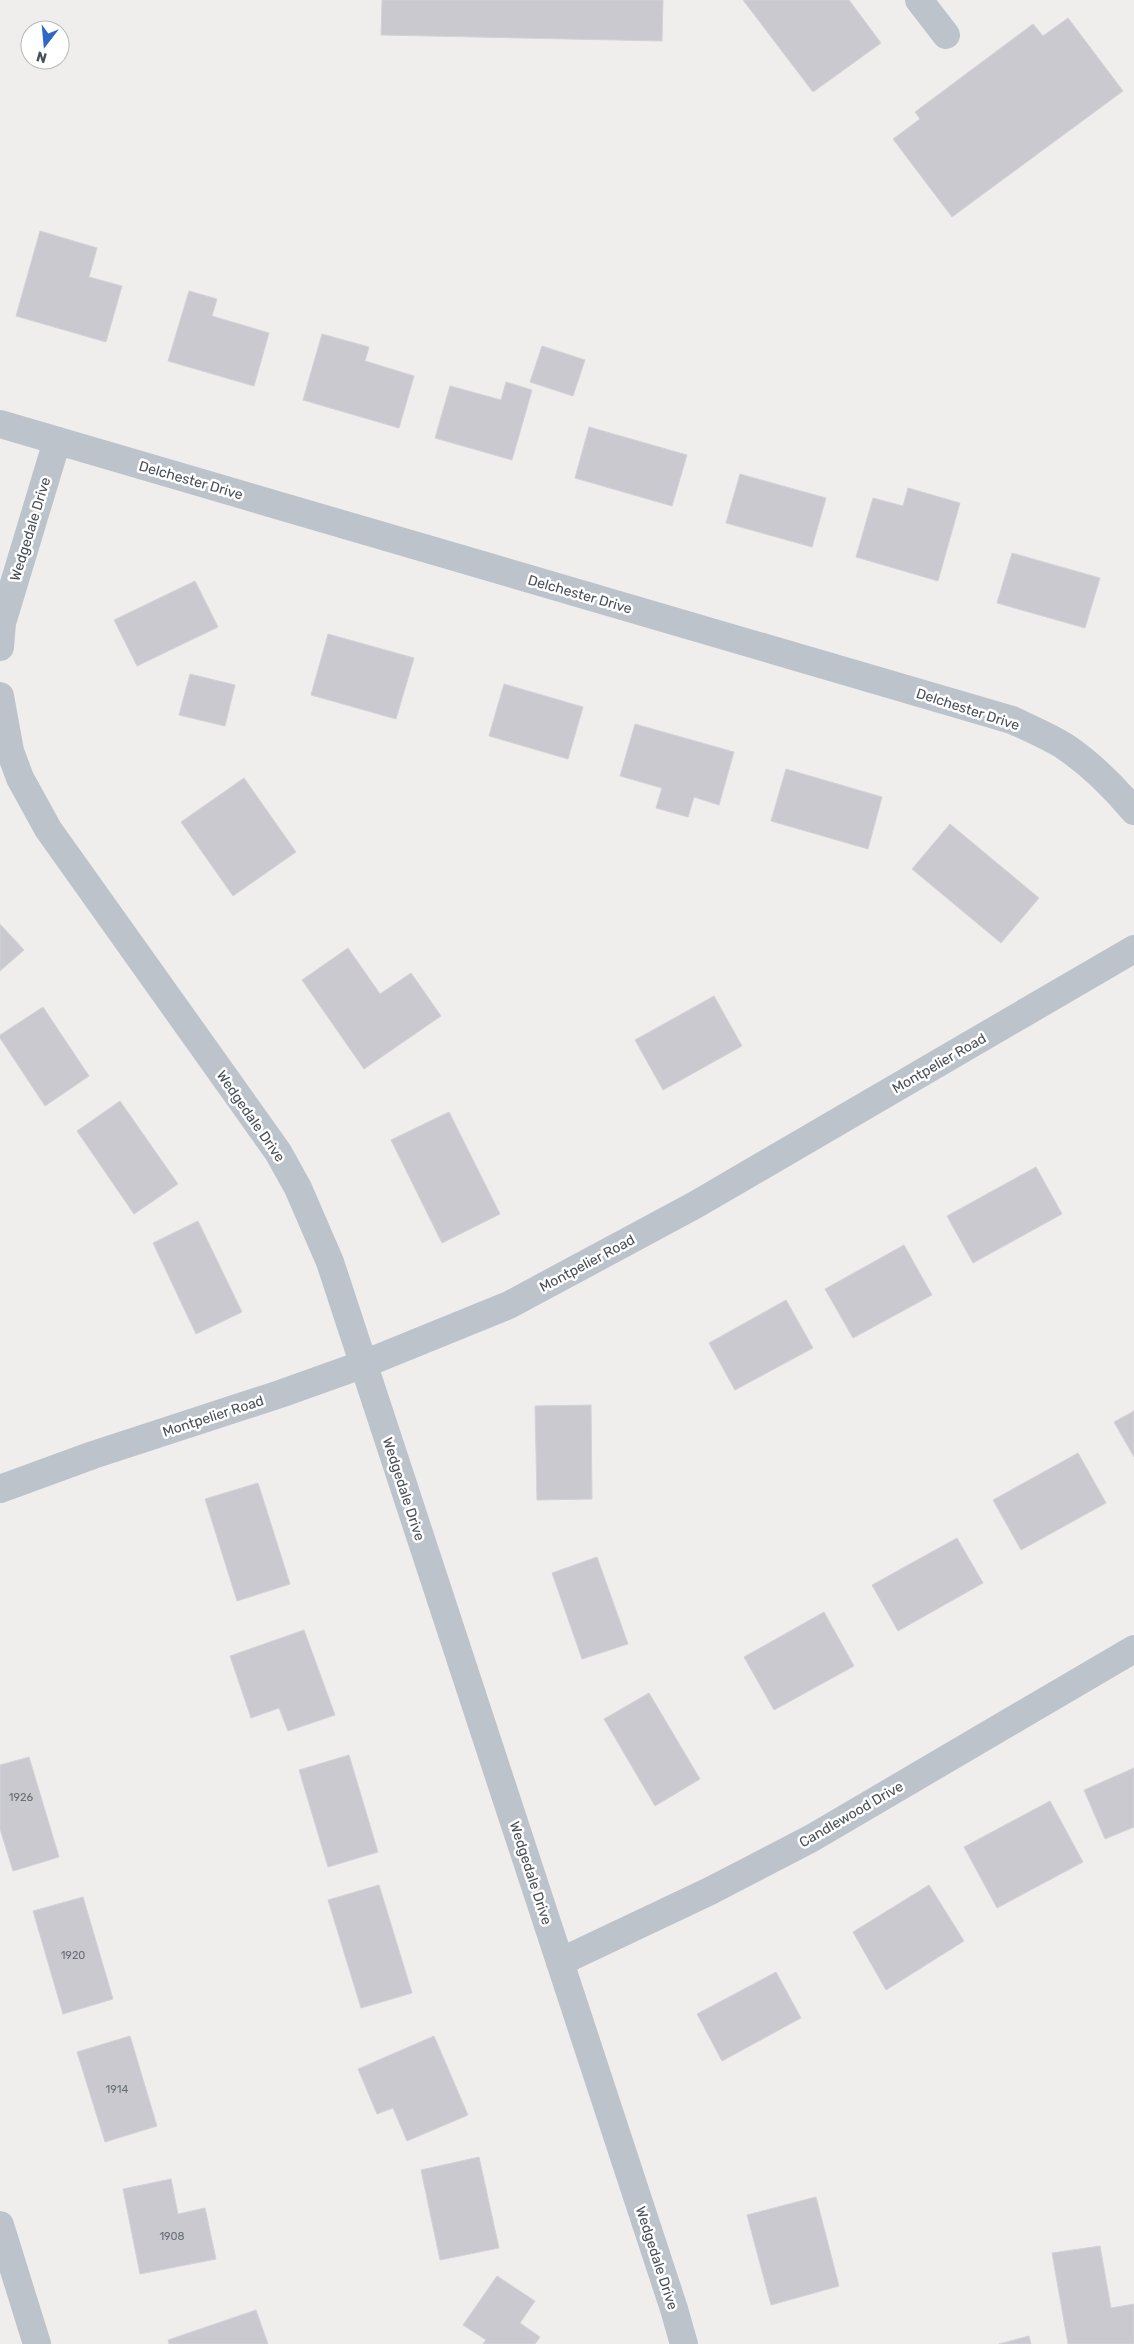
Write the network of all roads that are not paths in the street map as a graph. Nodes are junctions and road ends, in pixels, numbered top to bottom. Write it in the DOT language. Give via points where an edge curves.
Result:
graph roads {
  1 [pos="919,0"];
  2 [pos="946,35"];
  3 [pos="0,424"];
  4 [pos="56,441"];
  5 [pos="0,646"];
  6 [pos="0,696"];
  7 [pos="1134,811"];
  8 [pos="1134,949"];
  9 [pos="364,1364"];
  10 [pos="0,1489"];
  11 [pos="1134,1649"];
  12 [pos="560,1962"];
  13 [pos="0,2225"];
  14 [pos="37,2344"];
  15 [pos="684,2344"];
  1 -- 2 [label="street"];
  3 -- 4 [label="street, Delchester Drive"];
  4 -- 5 [label="street, Wedgedale Drive" via="2,623"];
  4 -- 7 [label="street, Delchester Drive" via="1012,720 1063,746 1087,763 1110,782"];
  6 -- 9 [label="street, Wedgedale Drive" via="10,751 20,778 48,829 278,1152 298,1188 330,1262"];
  8 -- 9 [label="street, Montpelier Road" via="695,1206 509,1305"];
  9 -- 10 [label="street, Montpelier Road"];
  9 -- 12 [label="street, Wedgedale Drive"];
  11 -- 12 [label="street, Candlewood Drive" via="812,1838 710,1892"];
  12 -- 15 [label="street, Wedgedale Drive"];
  13 -- 14 [label="street"];
}
